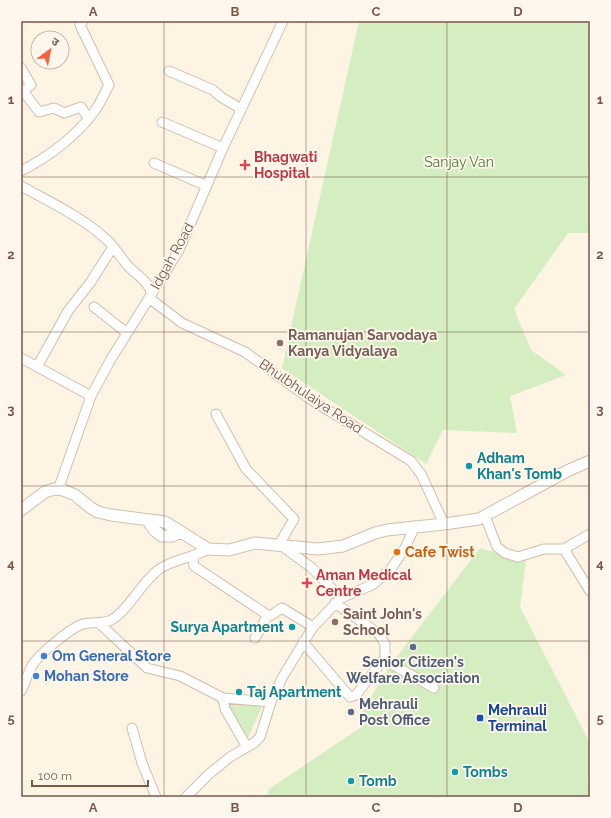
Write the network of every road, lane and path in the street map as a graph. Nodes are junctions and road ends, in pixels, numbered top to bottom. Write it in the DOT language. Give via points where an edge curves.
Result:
graph roads {
  1 [pos="83,21"];
  2 [pos="283,21"];
  3 [pos="21,68"];
  4 [pos="169,71"];
  5 [pos="241,109"];
  6 [pos="88,118"];
  7 [pos="162,122"];
  8 [pos="223,148"];
  9 [pos="154,163"];
  10 [pos="21,171"];
  11 [pos="21,186"];
  12 [pos="207,186"];
  13 [pos="113,247"];
  14 [pos="150,296"];
  15 [pos="94,307"];
  16 [pos="127,333"];
  17 [pos="21,358"];
  18 [pos="37,367"];
  19 [pos="91,396"];
  20 [pos="216,414"];
  21 [pos="590,461"];
  22 [pos="58,490"];
  23 [pos="21,510"];
  24 [pos="480,518"];
  25 [pos="444,524"];
  26 [pos="415,526"];
  27 [pos="590,534"];
  28 [pos="280,546"];
  29 [pos="208,549"];
  30 [pos="564,549"];
  31 [pos="192,557"];
  32 [pos="590,591"];
  33 [pos="338,600"];
  34 [pos="268,615"];
  35 [pos="99,623"];
  36 [pos="313,627"];
  37 [pos="255,638"];
  38 [pos="303,642"];
  39 [pos="385,661"];
  40 [pos="434,688"];
  41 [pos="21,691"];
  42 [pos="223,698"];
  43 [pos="271,702"];
  44 [pos="132,728"];
  45 [pos="247,747"];
  46 [pos="156,797"];
  47 [pos="186,797"];
  1 -- 6 [label="street" via="80,25 109,85"];
  2 -- 5 [label="street, Idgah Road"];
  3 -- 6 [label="street" via="31,85 23,91 39,112 54,108 64,113 81,107"];
  4 -- 5 [label="street" via="213,90"];
  5 -- 8 [label="street, Idgah Road"];
  6 -- 10 [label="street" via="63,143 37,163"];
  7 -- 8 [label="street"];
  8 -- 12 [label="street, Idgah Road"];
  9 -- 12 [label="street"];
  11 -- 13 [label="street, Bhulbhulaiya Road" via="84,223"];
  12 -- 14 [label="street, Idgah Road" via="179,250"];
  13 -- 14 [label="street, Bhulbhulaiya Road" via="124,262 148,285"];
  13 -- 18 [label="street" via="90,283 68,310"];
  14 -- 16 [label="street, Idgah Road"];
  14 -- 25 [label="street, Bhulbhulaiya Road" via="182,323 245,352 313,401 410,461 421,474"];
  15 -- 16 [label="street"];
  16 -- 19 [label="street, Idgah Road"];
  17 -- 18 [label="street"];
  18 -- 19 [label="street"];
  19 -- 22 [label="street, Idgah Road"];
  20 -- 28 [label="street" via="246,469 292,516 293,522"];
  21 -- 24 [label="street"];
  22 -- 23 [label="street" via="45,492"];
  22 -- 29 [label="street" via="70,492 98,512 148,521 162,536 172,536 180,532"];
  24 -- 25 [label="street"];
  24 -- 30 [label="street" via="494,543 505,554 522,557 544,549"];
  25 -- 26 [label="street"];
  26 -- 28 [label="street" via="375,533 343,546 318,549"];
  26 -- 33 [label="street" via="406,548 391,569 372,585"];
  27 -- 30 [label="street"];
  28 -- 29 [label="street" via="255,543 229,550"];
  28 -- 33 [label="street" via="312,568"];
  29 -- 31 [label="street"];
  30 -- 32 [label="street"];
  31 -- 34 [label="street" via="194,566"];
  31 -- 35 [label="street" via="157,570 117,616"];
  33 -- 36 [label="street"];
  33 -- 39 [label="street" via="379,634 385,644"];
  34 -- 36 [label="street" via="282,608"];
  34 -- 37 [label="street"];
  35 -- 41 [label="street" via="83,624 74,629 39,657"];
  35 -- 42 [label="street" via="147,668 180,676"];
  36 -- 38 [label="street"];
  38 -- 39 [label="street" via="350,698 354,697 380,662"];
  38 -- 43 [label="street"];
  39 -- 40 [label="street"];
  42 -- 43 [label="street"];
  42 -- 45 [label="street" via="225,710"];
  43 -- 45 [label="street" via="260,737"];
  44 -- 46 [label="street" via="142,763"];
  45 -- 47 [label="street" via="208,775"];
}
